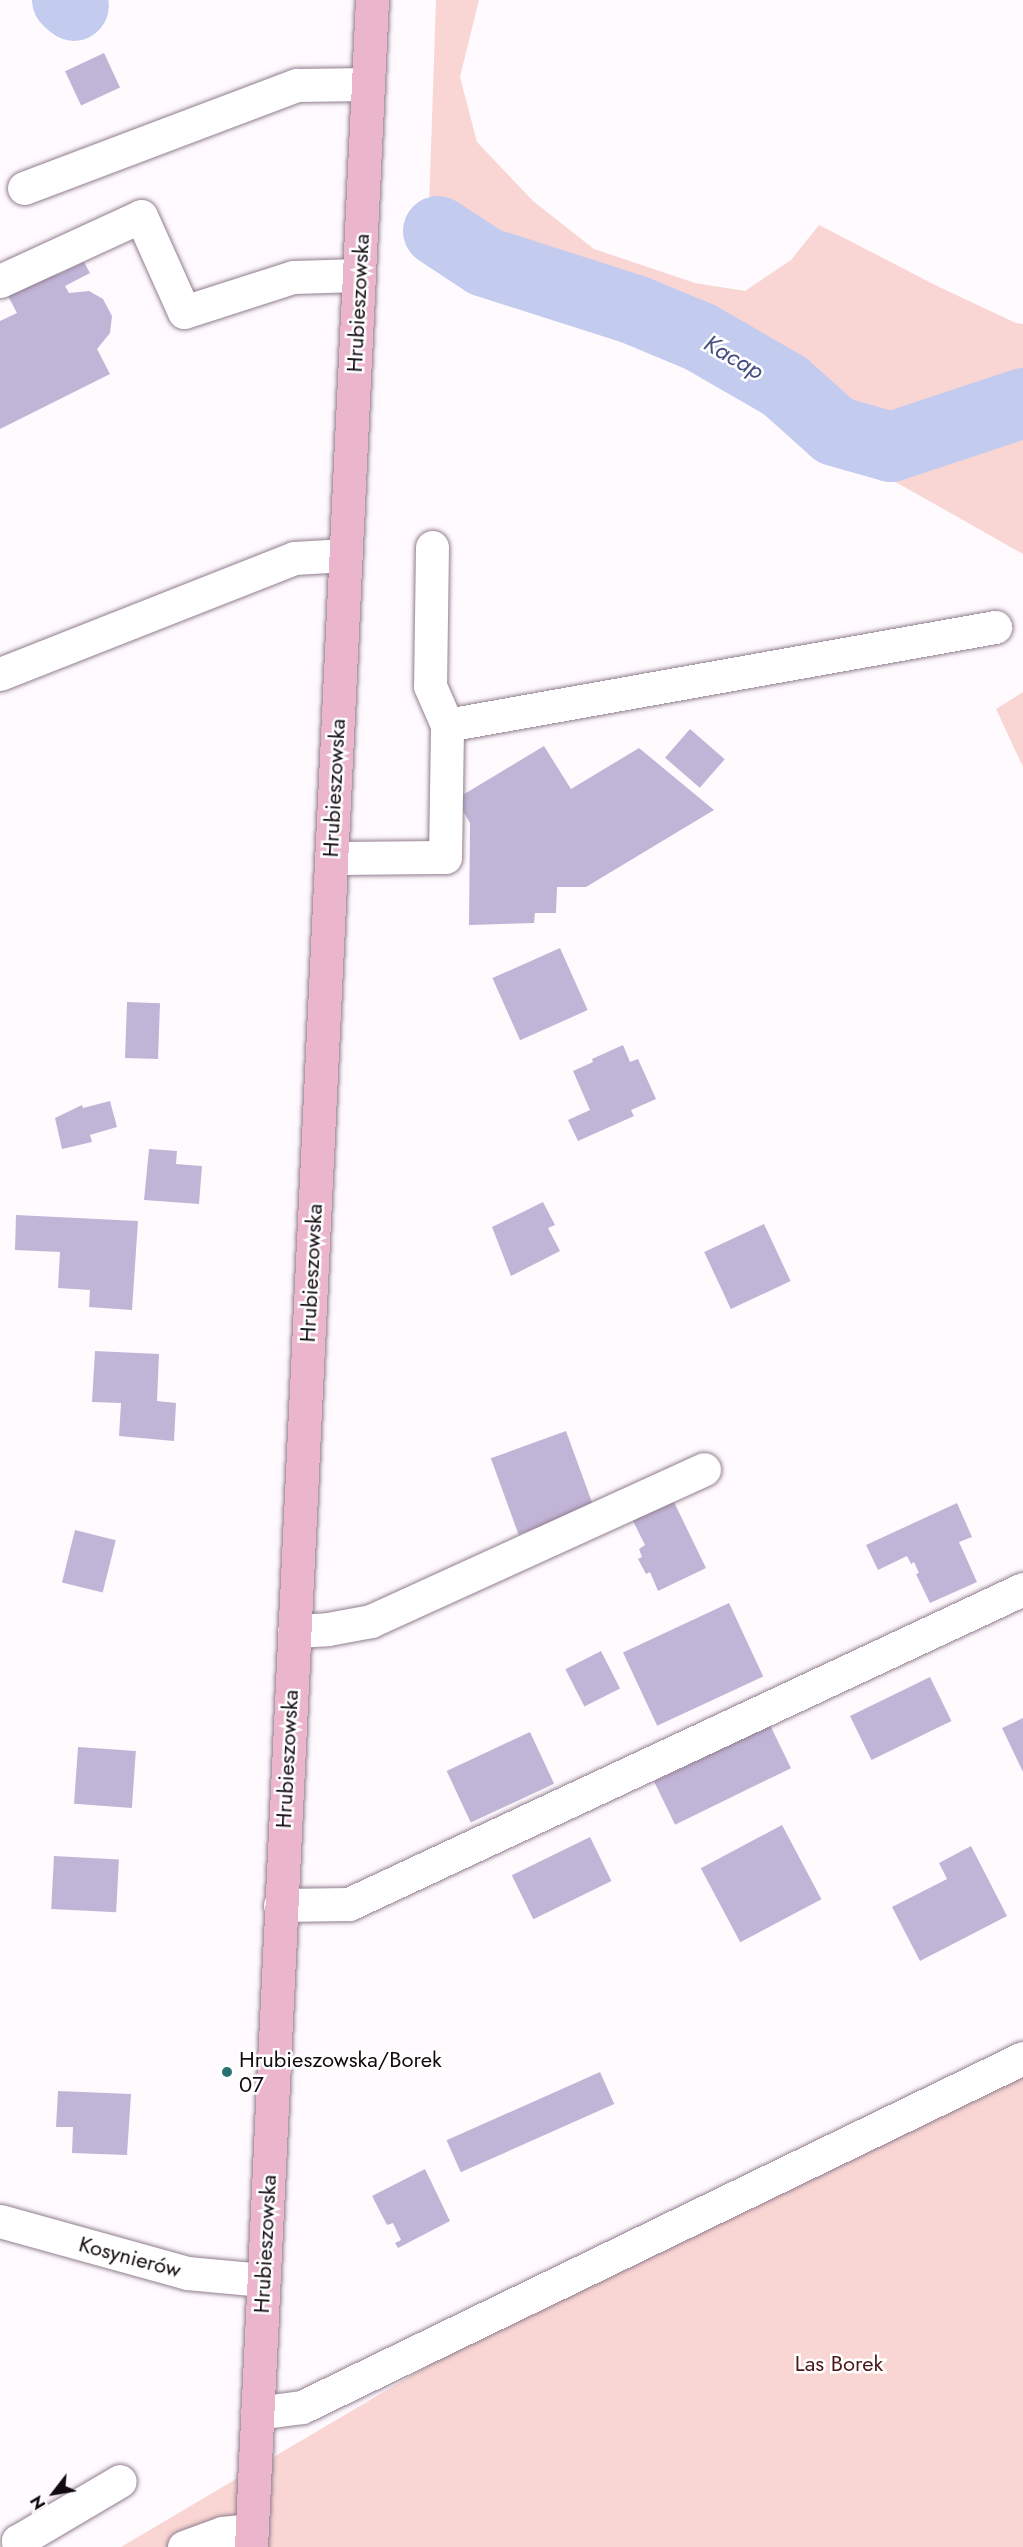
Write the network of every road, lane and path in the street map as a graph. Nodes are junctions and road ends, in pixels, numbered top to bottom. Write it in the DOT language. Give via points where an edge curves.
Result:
graph roads {
  1 [pos="372,0"];
  2 [pos="368,84"];
  3 [pos="24,188"];
  4 [pos="359,275"];
  5 [pos="0,281"];
  6 [pos="432,547"];
  7 [pos="346,555"];
  8 [pos="995,627"];
  9 [pos="0,674"];
  10 [pos="447,725"];
  11 [pos="331,858"];
  12 [pos="704,1470"];
  13 [pos="1023,1589"];
  14 [pos="294,1631"];
  15 [pos="280,1905"];
  16 [pos="1023,2058"];
  17 [pos="0,2221"];
  18 [pos="263,2280"];
  19 [pos="257,2413"];
  20 [pos="120,2481"];
  21 [pos="252,2538"];
  22 [pos="21,2547"];
  23 [pos="184,2547"];
  1 -- 2 [label="main road, Hrubieszowska"];
  2 -- 3 [label="street" via="297,85"];
  2 -- 4 [label="main road, Hrubieszowska"];
  4 -- 5 [label="street" via="293,277 184,312 141,216"];
  4 -- 7 [label="main road, Hrubieszowska"];
  6 -- 10 [label="street" via="430,686"];
  7 -- 9 [label="street" via="294,558"];
  7 -- 11 [label="main road, Hrubieszowska"];
  8 -- 10 [label="street"];
  10 -- 11 [label="street" via="445,857"];
  11 -- 14 [label="main road, Hrubieszowska"];
  12 -- 14 [label="street" via="371,1621"];
  13 -- 15 [label="street" via="349,1904"];
  14 -- 15 [label="main road, Hrubieszowska"];
  15 -- 18 [label="main road, Hrubieszowska"];
  16 -- 19 [label="street" via="302,2408"];
  17 -- 18 [label="street, Kosynierów" via="187,2273"];
  18 -- 19 [label="main road, Hrubieszowska"];
  19 -- 21 [label="main road, Hrubieszowska"];
  20 -- 22 [label="street" via="18,2541"];
  21 -- 23 [label="street" via="222,2533"];
}
